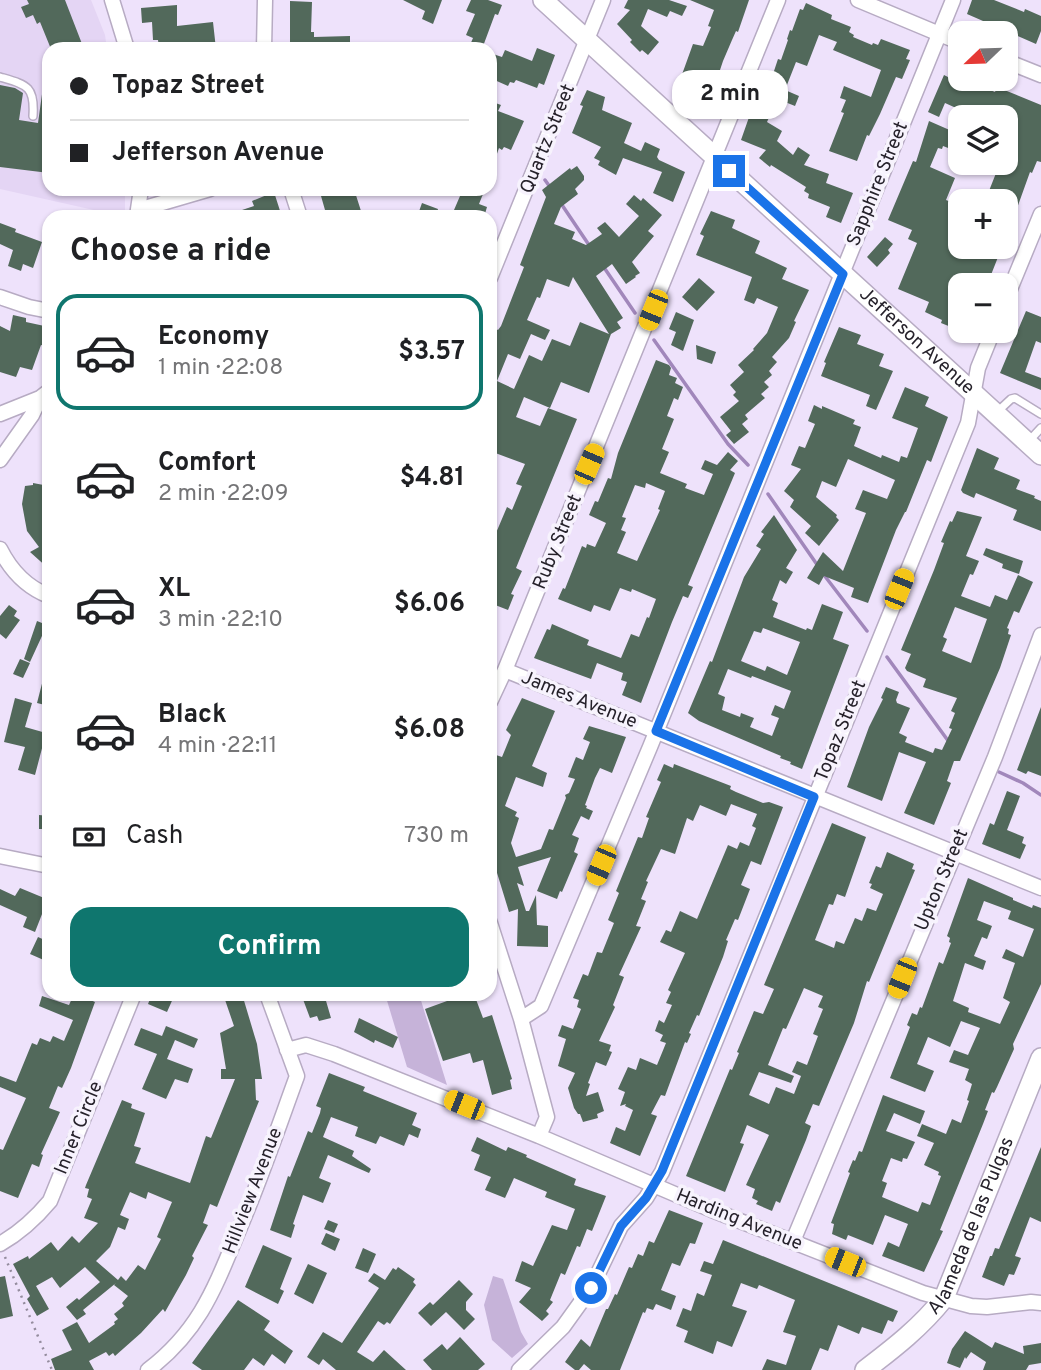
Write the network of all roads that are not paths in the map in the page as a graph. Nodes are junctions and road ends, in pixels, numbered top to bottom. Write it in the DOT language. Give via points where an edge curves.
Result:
graph roads {
  1 [pos="112,0"];
  2 [pos="265,0"];
  3 [pos="544,0"];
  4 [pos="603,0"];
  5 [pos="778,0"];
  6 [pos="858,0"];
  7 [pos="953,0"];
  8 [pos="939,34"];
  9 [pos="948,38"];
  10 [pos="587,40"];
  11 [pos="125,42"];
  12 [pos="264,42"];
  13 [pos="1018,66"];
  14 [pos="1041,75"];
  15 [pos="0,77"];
  16 [pos="33,116"];
  17 [pos="715,157"];
  18 [pos="190,196"];
  19 [pos="149,210"];
  20 [pos="1041,214"];
  21 [pos="497,261"];
  22 [pos="1017,273"];
  23 [pos="843,274"];
  24 [pos="0,297"];
  25 [pos="42,310"];
  26 [pos="988,343"];
  27 [pos="974,394"];
  28 [pos="42,396"];
  29 [pos="42,400"];
  30 [pos="995,413"];
  31 [pos="0,414"];
  32 [pos="1041,414"];
  33 [pos="1041,428"];
  34 [pos="1034,449"];
  35 [pos="0,460"];
  36 [pos="0,549"];
  37 [pos="42,593"];
  38 [pos="1041,635"];
  39 [pos="505,670"];
  40 [pos="497,685"];
  41 [pos="656,731"];
  42 [pos="814,797"];
  43 [pos="953,852"];
  44 [pos="0,856"];
  45 [pos="42,865"];
  46 [pos="1041,888"];
  47 [pos="497,945"];
  48 [pos="131,1001"];
  49 [pos="270,1001"];
  50 [pos="521,1019"];
  51 [pos="288,1050"];
  52 [pos="1041,1058"];
  53 [pos="539,1136"];
  54 [pos="654,1185"];
  55 [pos="793,1241"];
  56 [pos="0,1245"];
  57 [pos="944,1298"];
  58 [pos="1041,1303"];
  59 [pos="148,1370"];
  60 [pos="519,1370"];
  61 [pos="865,1370"];
  1 -- 11 [label="street"];
  2 -- 12 [label="street"];
  3 -- 10 [label="main road, Jefferson Avenue"];
  4 -- 10 [label="street, Quartz Street"];
  5 -- 17 [label="street, Ruby Street"];
  6 -- 8 [label="street"];
  7 -- 8 [label="street, Sapphire Street"];
  8 -- 9 [label="street"];
  8 -- 23 [label="street, Sapphire Street"];
  10 -- 17 [label="main road, Jefferson Avenue"];
  10 -- 21 [label="street, Quartz Street"];
  13 -- 14 [label="street"];
  15 -- 16 [label="lane" via="27,88 34,99"];
  17 -- 23 [label="main road, Jefferson Avenue"];
  17 -- 39 [label="street, Ruby Street"];
  18 -- 19 [label="street"];
  20 -- 22 [label="street"];
  23 -- 27 [label="main road, Jefferson Avenue"];
  23 -- 41 [label="street, Sapphire Street"];
  24 -- 25 [label="street"];
  26 -- 27 [label="street, Topaz Street"];
  27 -- 30 [label="main road, Jefferson Avenue"];
  27 -- 42 [label="street, Topaz Street" via="968,422"];
  28 -- 31 [label="street"];
  29 -- 35 [label="street"];
  30 -- 32 [label="lane" via="1015,398"];
  30 -- 34 [label="main road, Jefferson Avenue"];
  33 -- 34 [label="lane"];
  36 -- 37 [label="street" via="20,577"];
  38 -- 43 [label="street, Upton Street"];
  39 -- 40 [label="street, Ruby Street"];
  39 -- 41 [label="street, James Avenue"];
  41 -- 42 [label="street, James Avenue"];
  41 -- 50 [label="street, Sapphire Street" via="541,1006"];
  42 -- 43 [label="street, James Avenue"];
  42 -- 54 [label="street, Topaz Street"];
  43 -- 46 [label="street, James Avenue"];
  43 -- 55 [label="street, Upton Street"];
  44 -- 45 [label="street"];
  47 -- 50 [label="street"];
  48 -- 56 [label="street, Inner Circle" via="50,1201 35,1219"];
  49 -- 51 [label="street, Hillview Avenue"];
  50 -- 53 [label="street" via="547,1117"];
  51 -- 53 [label="street, Harding Avenue" via="306,1045 334,1054"];
  51 -- 59 [label="street, Hillview Avenue" via="297,1076 211,1297 192,1327"];
  52 -- 57 [label="main road, Alameda de las Pulgas"];
  53 -- 54 [label="street, Harding Avenue"];
  54 -- 55 [label="street, Harding Avenue"];
  54 -- 60 [label="street, Topaz Street" via="621,1226 591,1288 562,1327"];
  55 -- 57 [label="street, Harding Avenue"];
  57 -- 58 [label="street, Harding Avenue" via="971,1307"];
  57 -- 61 [label="main road, Alameda de las Pulgas" via="929,1318"];
}
